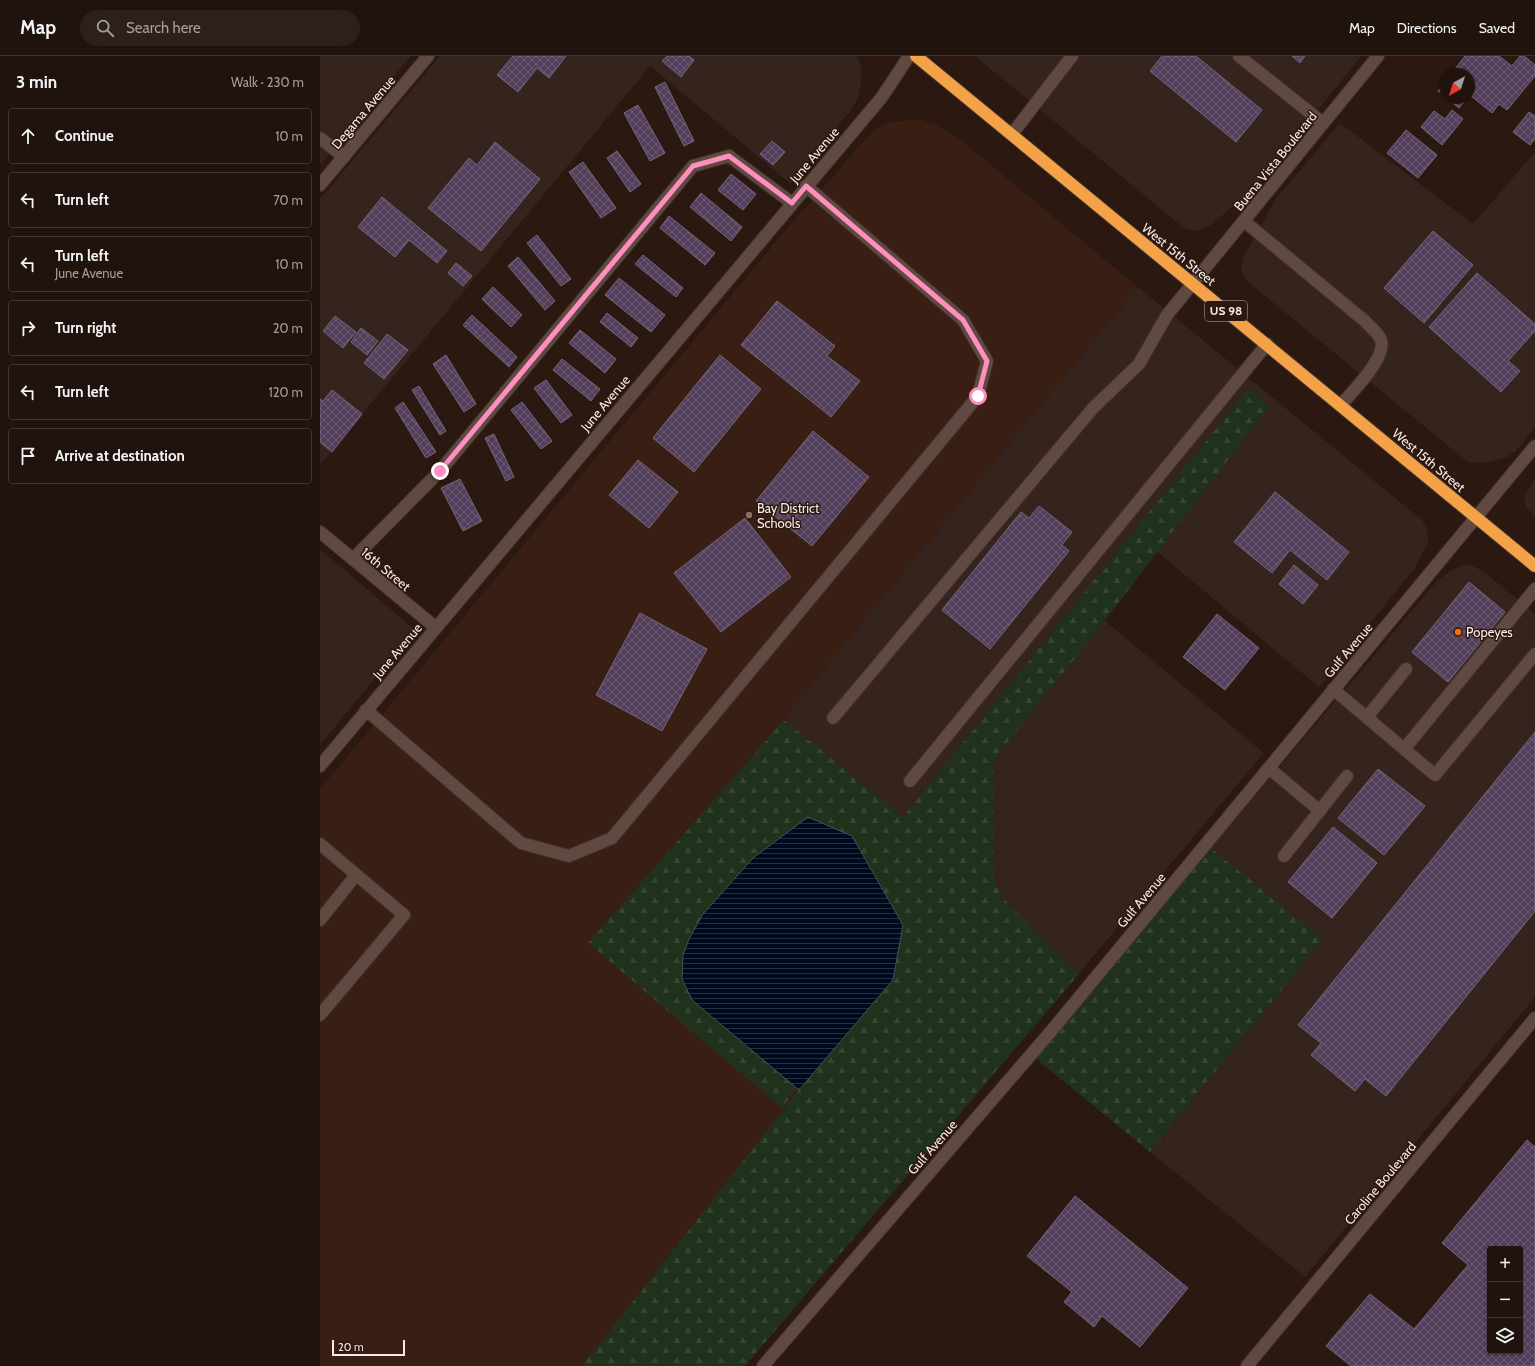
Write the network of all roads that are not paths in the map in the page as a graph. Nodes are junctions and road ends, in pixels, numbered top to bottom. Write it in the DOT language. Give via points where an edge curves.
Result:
graph roads {
  1 [pos="428,56"];
  2 [pos="909,56"];
  3 [pos="916,56"];
  4 [pos="1072,56"];
  5 [pos="1239,56"];
  6 [pos="1378,56"];
  7 [pos="1323,123"];
  8 [pos="1012,134"];
  9 [pos="320,138"];
  10 [pos="344,157"];
  11 [pos="320,185"];
  12 [pos="806,186"];
  13 [pos="792,203"];
  14 [pos="1244,221"];
  15 [pos="1193,284"];
  16 [pos="1267,344"];
  17 [pos="1341,405"];
  18 [pos="1535,446"];
  19 [pos="1477,517"];
  20 [pos="320,532"];
  21 [pos="353,559"];
  22 [pos="1535,566"];
  23 [pos="1535,589"];
  24 [pos="435,627"];
  25 [pos="1535,654"];
  26 [pos="1406,669"];
  27 [pos="1333,689"];
  28 [pos="366,710"];
  29 [pos="1367,717"];
  30 [pos="833,718"];
  31 [pos="1405,748"];
  32 [pos="320,766"];
  33 [pos="1269,768"];
  34 [pos="1347,776"];
  35 [pos="910,781"];
  36 [pos="1320,811"];
  37 [pos="320,844"];
  38 [pos="1284,856"];
  39 [pos="356,875"];
  40 [pos="320,920"];
  41 [pos="320,1015"];
  42 [pos="1535,1018"];
  43 [pos="763,1366"];
  44 [pos="1247,1366"];
  1 -- 10 [label="street, Degama Avenue"];
  2 -- 12 [label="street, June Avenue" via="882,97"];
  3 -- 8 [label="highway, West 15th Street / US 98"];
  4 -- 8 [label="street"];
  5 -- 7 [label="street"];
  6 -- 7 [label="street, Buena Vista Boulevard"];
  7 -- 14 [label="street, Buena Vista Boulevard"];
  8 -- 15 [label="highway, West 15th Street / US 98"];
  9 -- 10 [label="street"];
  10 -- 11 [label="street, Degama Avenue"];
  12 -- 13 [label="street, June Avenue"];
  12 -- 28 [label="street" via="963,320 987,361 978,396 612,838 569,856 521,843"];
  13 -- 21 [label="street" via="729,156 693,166 440,471"];
  13 -- 24 [label="street, June Avenue"];
  14 -- 15 [label="street, Buena Vista Boulevard"];
  14 -- 17 [label="street" via="1366,322 1381,339 1382,350 1367,375"];
  15 -- 16 [label="highway, West 15th Street / US 98"];
  15 -- 30 [label="street, Buena Vista Boulevard" via="1168,315 1139,364 1093,408"];
  16 -- 17 [label="highway, West 15th Street / US 98"];
  16 -- 35 [label="street"];
  17 -- 19 [label="highway, West 15th Street / US 98"];
  18 -- 19 [label="street, Gulf Avenue"];
  19 -- 22 [label="highway, West 15th Street / US 98"];
  19 -- 27 [label="street, Gulf Avenue"];
  20 -- 21 [label="street, 16th Street"];
  21 -- 24 [label="street, 16th Street"];
  23 -- 31 [label="street"];
  24 -- 28 [label="street, June Avenue"];
  25 -- 31 [label="street" via="1435,775"];
  26 -- 29 [label="street"];
  27 -- 29 [label="street"];
  27 -- 33 [label="street, Gulf Avenue"];
  28 -- 32 [label="street, June Avenue"];
  29 -- 31 [label="street"];
  33 -- 36 [label="street"];
  33 -- 43 [label="street, Gulf Avenue" via="1053,1029"];
  34 -- 36 [label="street"];
  36 -- 38 [label="street"];
  37 -- 39 [label="street"];
  39 -- 40 [label="street"];
  39 -- 41 [label="street" via="404,915"];
  42 -- 44 [label="street, Caroline Boulevard"];
}
